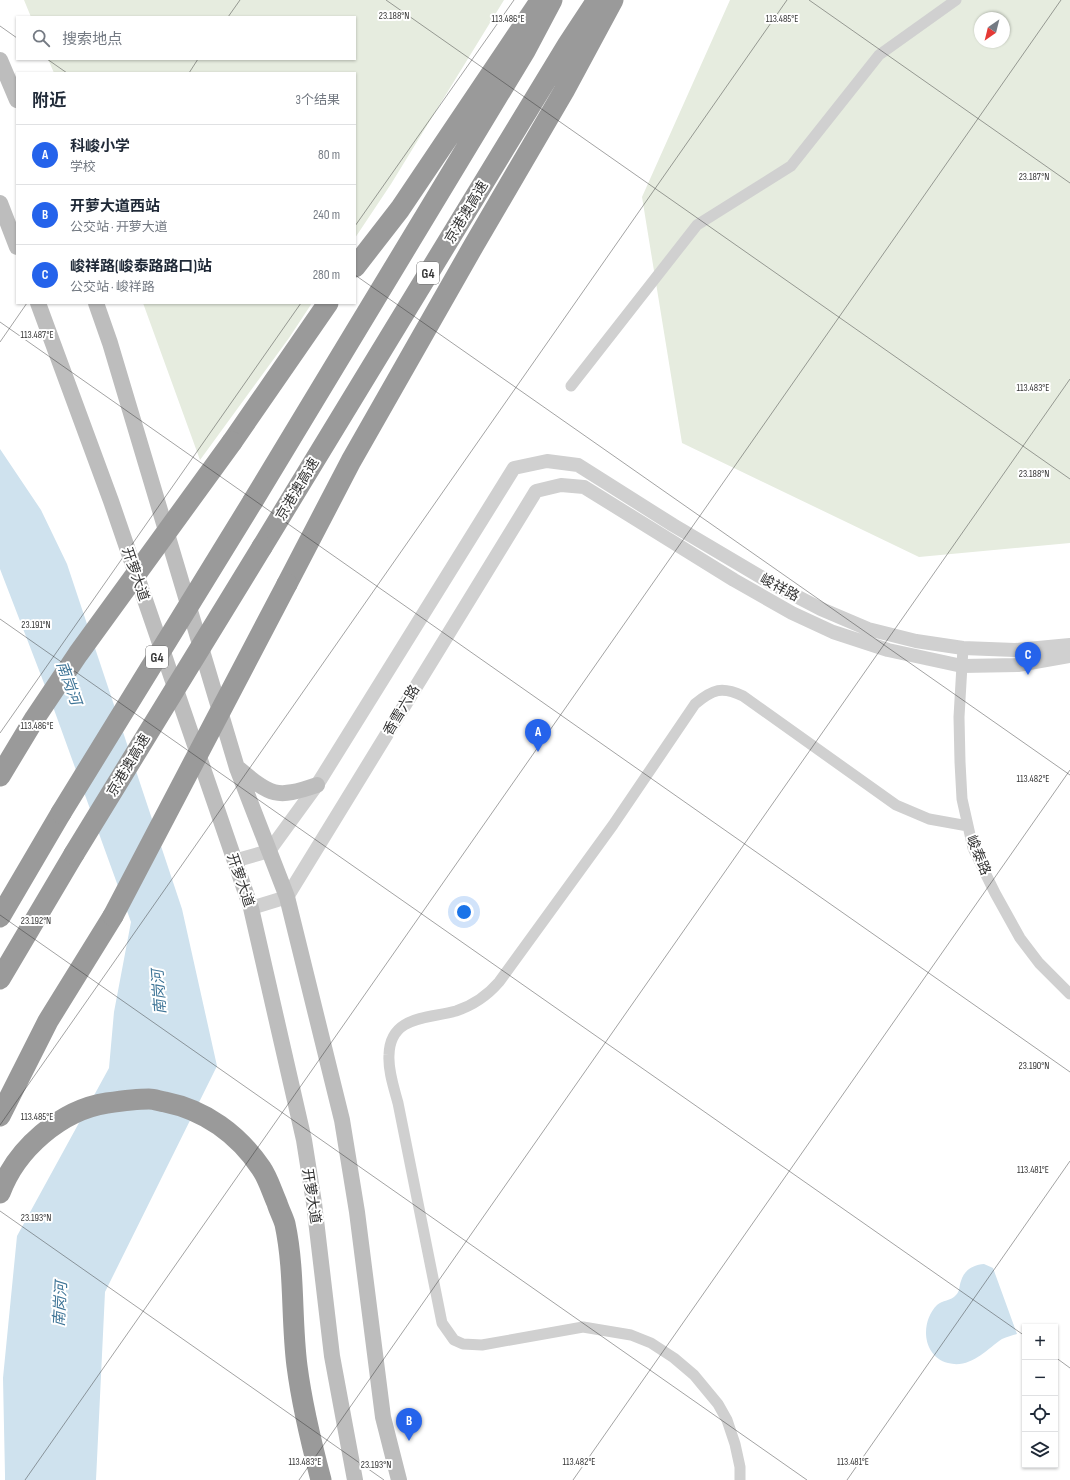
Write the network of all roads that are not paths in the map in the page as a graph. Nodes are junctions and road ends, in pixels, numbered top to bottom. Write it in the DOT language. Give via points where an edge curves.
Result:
graph roads {
  1 [pos="540,0"];
  2 [pos="552,0"];
  3 [pos="597,0"];
  4 [pos="612,0"];
  5 [pos="956,0"];
  6 [pos="0,60"];
  7 [pos="16,98"];
  8 [pos="0,203"];
  9 [pos="16,244"];
  10 [pos="356,266"];
  11 [pos="38,304"];
  12 [pos="96,304"];
  13 [pos="327,304"];
  14 [pos="571,386"];
  15 [pos="536,491"];
  16 [pos="1070,645"];
  17 [pos="963,648"];
  18 [pos="1070,656"];
  19 [pos="962,666"];
  20 [pos="237,768"];
  21 [pos="0,776"];
  22 [pos="317,784"];
  23 [pos="968,826"];
  24 [pos="269,851"];
  25 [pos="234,861"];
  26 [pos="287,897"];
  27 [pos="251,908"];
  28 [pos="0,917"];
  29 [pos="0,978"];
  30 [pos="1070,994"];
  31 [pos="48,1021"];
  32 [pos="0,1086"];
  33 [pos="0,1116"];
  34 [pos="0,1192"];
  35 [pos="321,1480"];
  36 [pos="355,1480"];
  37 [pos="399,1480"];
  38 [pos="740,1480"];
  1 -- 10 [label="highway" via="400,210"];
  2 -- 28 [label="highway, G4, bridge" via="525,51"];
  3 -- 29 [label="highway, 京港澳高速 / G4, bridge"];
  4 -- 31 [label="highway, bridge" via="564,91 351,461 112,916"];
  5 -- 14 [label="street" via="879,55 791,166 697,225"];
  6 -- 7 [label="main road"];
  8 -- 9 [label="main road"];
  11 -- 25 [label="main road, 开萝大道" via="111,501"];
  12 -- 20 [label="main road"];
  13 -- 21 [label="highway, bridge" via="232,442 78,654"];
  15 -- 19 [label="street, 峻祥路" via="561,485 584,487 792,613 833,632 888,650"];
  15 -- 26 [label="street, 香雪六路"];
  16 -- 17 [label="street, 峻祥路" via="1015,650"];
  17 -- 19 [label="street, 峻泰路"];
  17 -- 22 [label="street, 峻祥路" via="916,641 868,629 821,609 726,557 578,465 547,461 514,468"];
  18 -- 19 [label="street, 峻祥路" via="1018,665"];
  19 -- 23 [label="street, 峻泰路" via="960,762 962,799"];
  20 -- 22 [label="main road" via="270,792 296,792"];
  20 -- 24 [label="main road"];
  22 -- 24 [label="street"];
  23 -- 30 [label="street, 峻泰路" via="973,848 1020,938 1039,963"];
  23 -- 38 [label="street" via="929,819 896,805 743,696 730,690 716,690 695,704 613,825 489,994 457,1011 401,1026 393,1037 389,1054 390,1073 442,1323 454,1340 463,1344 482,1346 583,1327 631,1335 651,1343 694,1375 718,1404 736,1444"];
  24 -- 25 [label="street"];
  24 -- 26 [label="main road"];
  25 -- 27 [label="main road, 开萝大道"];
  26 -- 27 [label="street"];
  26 -- 37 [label="main road" via="342,1120 384,1417"];
  27 -- 36 [label="main road, 开萝大道" via="304,1140 332,1356"];
  31 -- 32 [label="highway"];
  31 -- 33 [label="highway"];
  34 -- 35 [label="highway" via="19,1157 40,1135 65,1118 96,1105 122,1100 150,1099 176,1104 202,1114 224,1128 262,1169 284,1223 290,1261 297,1365 305,1416"];
}
